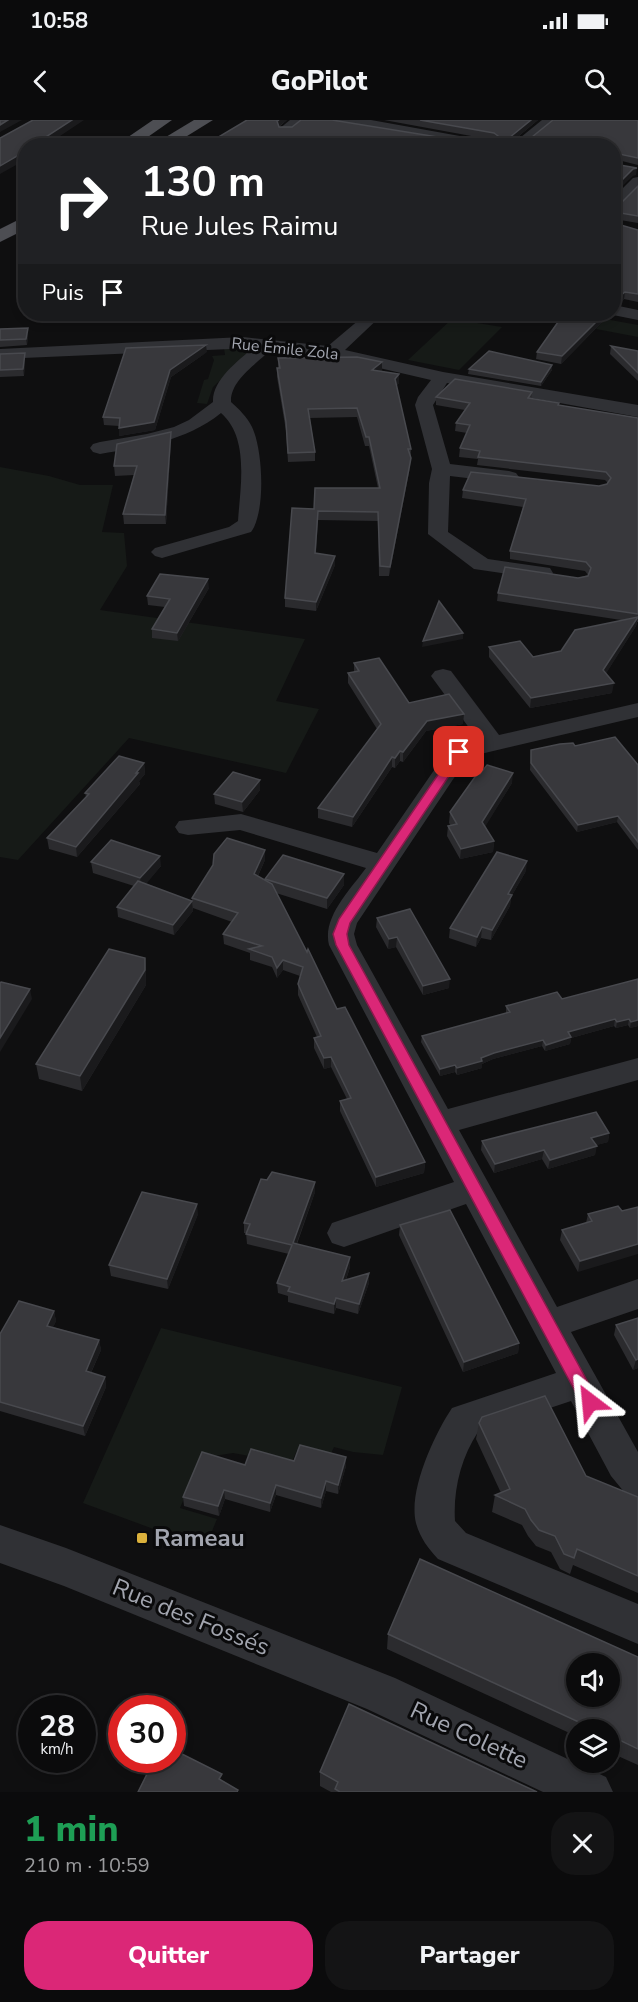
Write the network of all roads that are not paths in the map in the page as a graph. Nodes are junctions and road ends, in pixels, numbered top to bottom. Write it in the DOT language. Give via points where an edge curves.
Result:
graph roads {
  1 [pos="150,120"];
  2 [pos="164,120"];
  3 [pos="186,120"];
  4 [pos="205,120"];
  5 [pos="299,120"];
  6 [pos="331,120"];
  7 [pos="550,120"];
  8 [pos="373,122"];
  9 [pos="286,129"];
  10 [pos="124,138"];
  11 [pos="136,138"];
  12 [pos="158,138"];
  13 [pos="173,138"];
  14 [pos="445,138"];
  15 [pos="526,138"];
  16 [pos="638,181"];
  17 [pos="621,198"];
  18 [pos="621,203"];
  19 [pos="638,203"];
  20 [pos="18,211"];
  21 [pos="3,221"];
  22 [pos="18,226"];
  23 [pos="0,237"];
  24 [pos="621,311"];
  25 [pos="638,315"];
  26 [pos="367,321"];
  27 [pos="266,345"];
  28 [pos="332,352"];
  29 [pos="0,354"];
  30 [pos="443,377"];
  31 [pos="222,404"];
  32 [pos="638,411"];
  33 [pos="100,448"];
  34 [pos="442,469"];
  35 [pos="526,480"];
  36 [pos="162,552"];
  37 [pos="565,576"];
  38 [pos="443,676"];
  39 [pos="635,715"];
  40 [pos="493,744"];
  41 [pos="188,827"];
  42 [pos="384,864"];
  43 [pos="638,1069"];
  44 [pos="440,1123"];
  45 [pos="474,1188"];
  46 [pos="344,1233"];
  47 [pos="638,1294"];
  48 [pos="549,1325"];
  49 [pos="579,1382"];
  50 [pos="638,1480"];
  51 [pos="0,1544"];
  52 [pos="638,1624"];
  53 [pos="380,1693"];
  54 [pos="591,1792"];
  1 -- 10 [label="main road"];
  2 -- 11 [label="main road"];
  3 -- 12 [label="main road"];
  4 -- 13 [label="main road"];
  5 -- 9 [label="street"];
  6 -- 8 [label="street"];
  7 -- 15 [label="street"];
  8 -- 14 [label="street" via="379,127"];
  16 -- 17 [label="street"];
  18 -- 19 [label="street"];
  20 -- 21 [label="main road"];
  22 -- 23 [label="main road"];
  24 -- 25 [label="street"];
  26 -- 28 [label="street"];
  27 -- 28 [label="street, Rue Émile Zola"];
  27 -- 29 [label="street, Rue Émile Zola" via="218,342"];
  27 -- 31 [label="street" via="221,391"];
  28 -- 30 [label="street, Rue Émile Zola"];
  30 -- 32 [label="street, Rue Émile Zola"];
  30 -- 34 [label="street" via="424,405"];
  31 -- 33 [label="street" via="181,431"];
  31 -- 36 [label="street" via="233,412 248,441 248,521 236,531"];
  34 -- 35 [label="street"];
  34 -- 37 [label="street" via="438,534 482,564"];
  38 -- 40 [label="street"];
  39 -- 40 [label="street"];
  40 -- 42 [label="street" via="459,752"];
  41 -- 42 [label="street" via="241,822"];
  42 -- 44 [label="street" via="344,922 342,945"];
  43 -- 44 [label="street"];
  44 -- 45 [label="street"];
  45 -- 46 [label="street"];
  45 -- 48 [label="street"];
  47 -- 48 [label="street"];
  48 -- 49 [label="street"];
  49 -- 50 [label="street" via="624,1464"];
  49 -- 52 [label="street" via="465,1420 455,1433 434,1509 438,1531 452,1546"];
  51 -- 53 [label="street, Rue des Fossés"];
  53 -- 54 [label="street, Rue Colette"];
}
